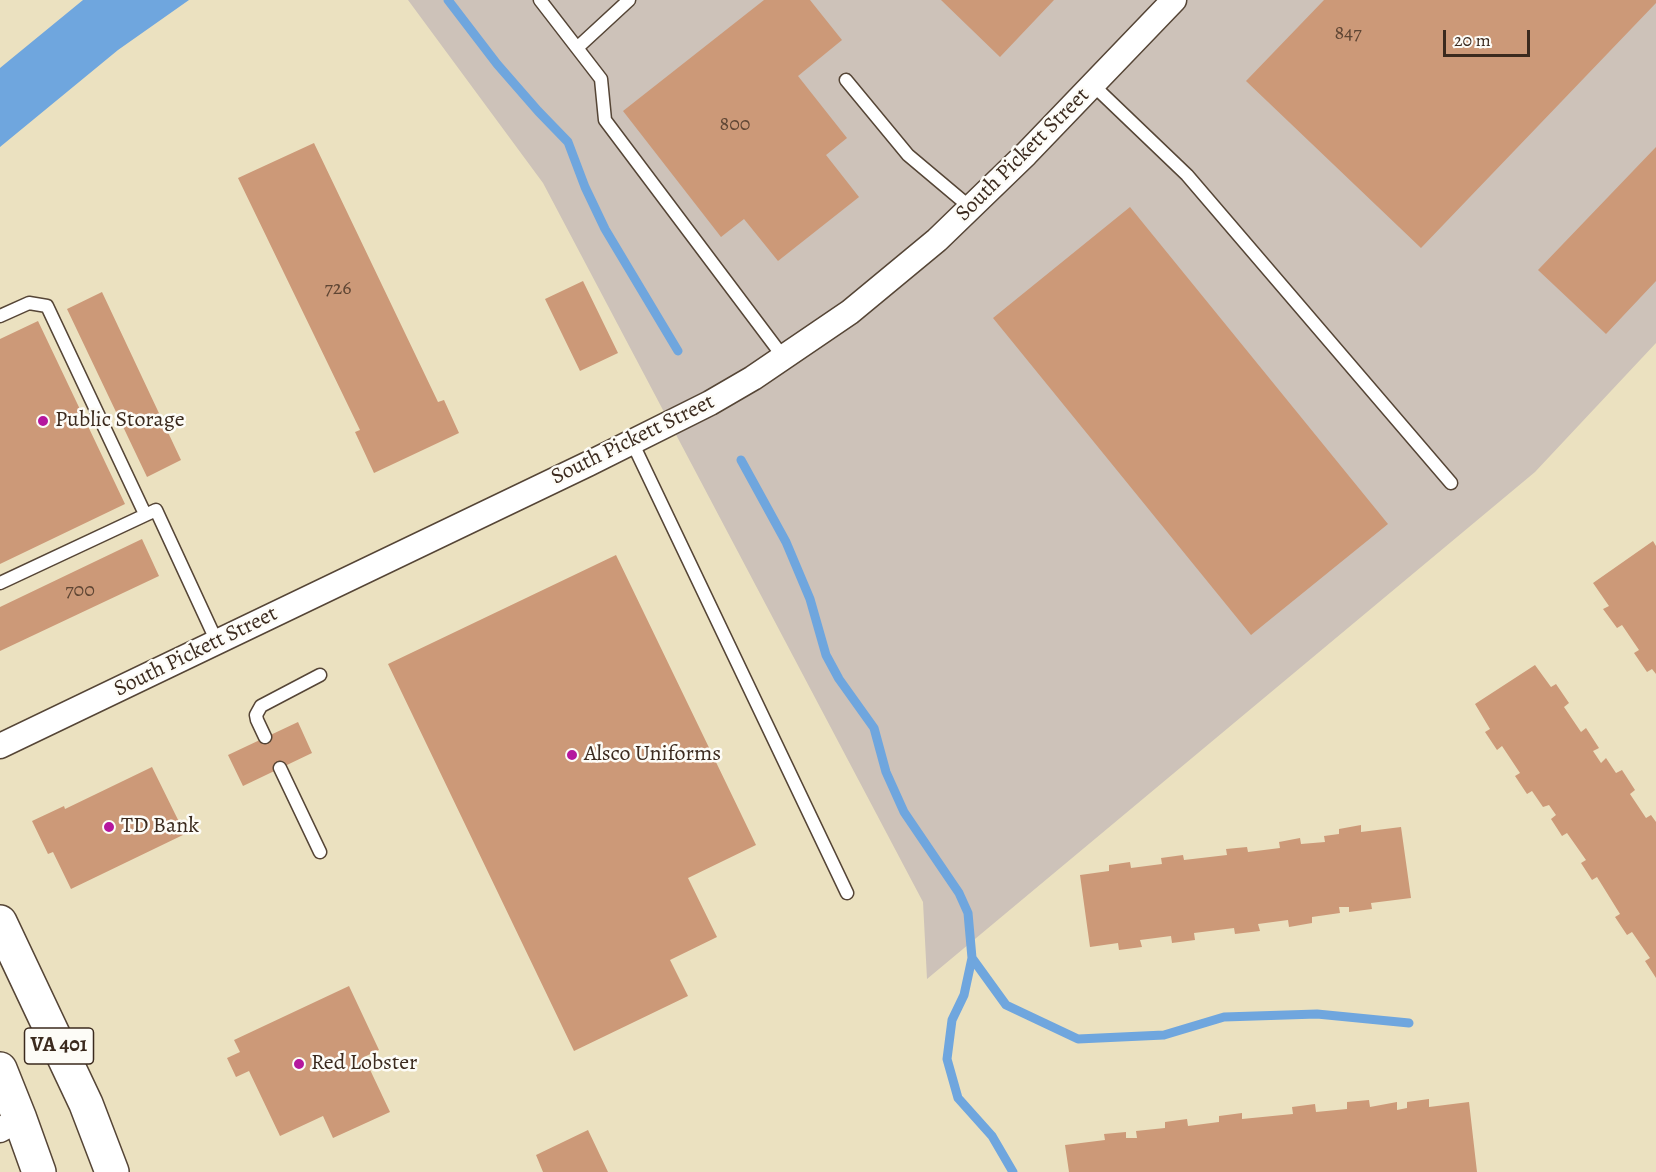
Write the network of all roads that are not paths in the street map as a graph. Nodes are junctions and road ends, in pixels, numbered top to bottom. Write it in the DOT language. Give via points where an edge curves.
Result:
graph roads {
  1 [pos="540,0"];
  2 [pos="629,0"];
  3 [pos="1174,0"];
  4 [pos="577,48"];
  5 [pos="846,80"];
  6 [pos="1093,85"];
  7 [pos="971,208"];
  8 [pos="0,316"];
  9 [pos="784,358"];
  10 [pos="632,442"];
  11 [pos="1451,483"];
  12 [pos="145,514"];
  13 [pos="0,583"];
  14 [pos="218,642"];
  15 [pos="320,675"];
  16 [pos="265,737"];
  17 [pos="0,746"];
  18 [pos="280,768"];
  19 [pos="320,852"];
  20 [pos="847,893"];
  21 [pos="0,922"];
  22 [pos="0,1069"];
  23 [pos="10,1124"];
  24 [pos="39,1172"];
  25 [pos="112,1172"];
  1 -- 4 [label="lane"];
  2 -- 4 [label="lane"];
  3 -- 6 [label="street, South Pickett Street"];
  4 -- 9 [label="lane" via="601,79 605,120"];
  5 -- 7 [label="lane" via="908,155"];
  6 -- 7 [label="street, South Pickett Street"];
  6 -- 11 [label="lane" via="1187,175"];
  7 -- 9 [label="street, South Pickett Street" via="884,285"];
  8 -- 12 [label="lane" via="29,303 47,306"];
  9 -- 10 [label="street, South Pickett Street" via="710,403"];
  10 -- 14 [label="street, South Pickett Street"];
  10 -- 20 [label="lane"];
  12 -- 13 [label="lane"];
  12 -- 14 [label="lane" via="156,510"];
  14 -- 17 [label="street, South Pickett Street"];
  15 -- 16 [label="lane" via="261,706 256,715"];
  18 -- 19 [label="lane"];
  21 -- 25 [label="main road, VA 401" via="86,1104"];
  22 -- 23 [label="main road, VA 401"];
  23 -- 24 [label="main road, VA 401"];
}
